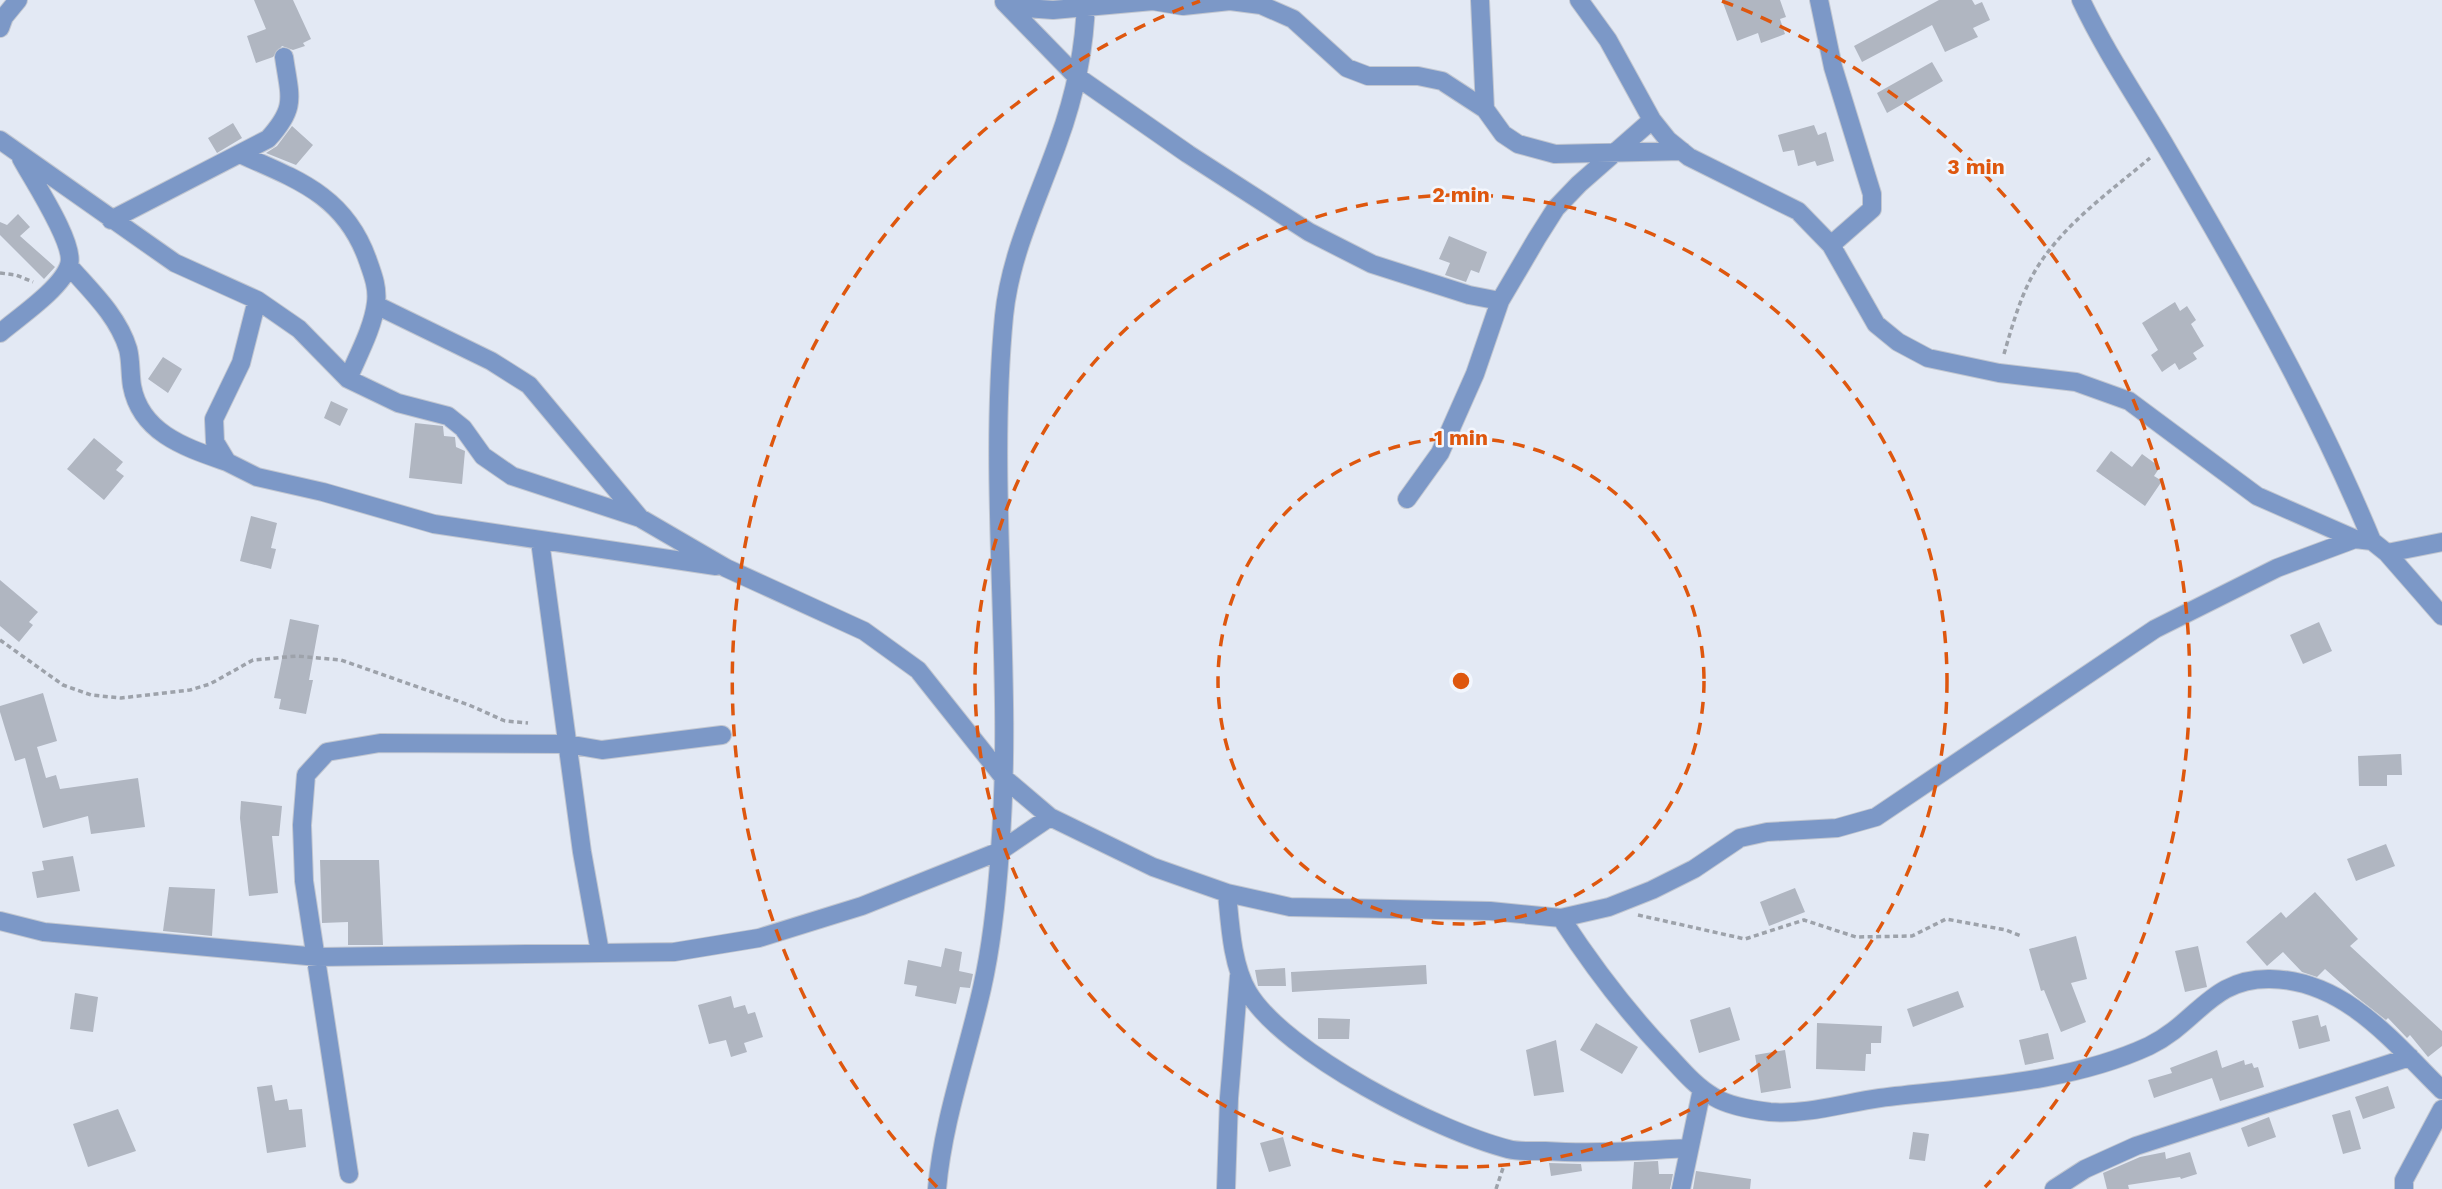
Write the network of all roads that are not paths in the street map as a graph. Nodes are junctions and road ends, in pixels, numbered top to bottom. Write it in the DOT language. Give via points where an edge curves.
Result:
graph roads {
  1 [pos="18,0"];
  2 [pos="1004,0"];
  3 [pos="1480,0"];
  4 [pos="1579,0"];
  5 [pos="1819,0"];
  6 [pos="2081,0"];
  7 [pos="1086,3"];
  8 [pos="0,29"];
  9 [pos="284,57"];
  10 [pos="1076,76"];
  11 [pos="1485,109"];
  12 [pos="1652,120"];
  13 [pos="0,141"];
  14 [pos="1682,151"];
  15 [pos="1616,154"];
  16 [pos="242,155"];
  17 [pos="20,156"];
  18 [pos="111,220"];
  19 [pos="1831,245"];
  20 [pos="69,266"];
  21 [pos="257,300"];
  22 [pos="1500,300"];
  23 [pos="376,305"];
  24 [pos="0,333"];
  25 [pos="348,379"];
  26 [pos="227,461"];
  27 [pos="1408,499"];
  28 [pos="640,518"];
  29 [pos="2364,540"];
  30 [pos="540,541"];
  31 [pos="2442,542"];
  32 [pos="2387,553"];
  33 [pos="726,568"];
  34 [pos="2442,616"];
  35 [pos="722,735"];
  36 [pos="566,736"];
  37 [pos="1004,778"];
  38 [pos="1050,817"];
  39 [pos="1000,851"];
  40 [pos="1227,894"];
  41 [pos="1561,918"];
  42 [pos="0,921"];
  43 [pos="600,952"];
  44 [pos="318,957"];
  45 [pos="1239,970"];
  46 [pos="2410,1057"];
  47 [pos="1702,1089"];
  48 [pos="2442,1090"];
  49 [pos="2442,1109"];
  50 [pos="1688,1148"];
  51 [pos="349,1174"];
  52 [pos="937,1189"];
  53 [pos="1226,1189"];
  54 [pos="1681,1189"];
  55 [pos="2054,1189"];
  56 [pos="2404,1189"];
  1 -- 8 [label="street"];
  2 -- 7 [label="street" via="1053,10"];
  2 -- 10 [label="street"];
  3 -- 11 [label="street"];
  4 -- 12 [label="street" via="1608,40"];
  5 -- 19 [label="street" via="1833,66 1872,194 1872,209"];
  6 -- 29 [label="street" via="2102,45 2165,145 2297,376 2346,478"];
  7 -- 10 [label="street"];
  7 -- 11 [label="street" via="1153,1 1183,6 1230,1 1261,5 1293,19 1348,68 1368,76 1443,81"];
  9 -- 16 [label="street" via="291,102 283,122 268,139"];
  10 -- 22 [label="street" via="1248,194 1330,243 1372,264 1469,295"];
  10 -- 37 [label="street" via="1059,140 1023,232 1004,313 998,424"];
  11 -- 15 [label="street" via="1503,134 1518,144 1555,154"];
  12 -- 14 [label="street"];
  12 -- 15 [label="street"];
  13 -- 17 [label="street"];
  14 -- 15 [label="street"];
  14 -- 19 [label="street" via="1798,211"];
  15 -- 22 [label="street" via="1556,208"];
  16 -- 18 [label="street"];
  16 -- 23 [label="street" via="310,186 333,202 364,248 376,286"];
  17 -- 18 [label="street"];
  17 -- 20 [label="street" via="62,234 70,253"];
  18 -- 21 [label="street" via="175,263"];
  19 -- 29 [label="street" via="1875,324 1898,342 1928,358 2076,382 2129,401 2257,495"];
  20 -- 24 [label="street" via="51,289"];
  20 -- 26 [label="street" via="114,319 128,349 132,388 160,433 180,446"];
  21 -- 25 [label="street" via="299,329"];
  21 -- 26 [label="street" via="241,363 214,419 215,442"];
  22 -- 27 [label="street" via="1475,374 1440,453"];
  23 -- 25 [label="street"];
  23 -- 28 [label="street" via="491,361 529,385"];
  25 -- 28 [label="street" via="398,403 448,416 483,456 512,476"];
  26 -- 30 [label="street" via="257,477 375,509"];
  28 -- 33 [label="street"];
  29 -- 32 [label="street"];
  29 -- 41 [label="street" via="2277,568 2155,629 1877,817 1837,828 1740,838 1694,869 1609,907"];
  30 -- 33 [label="street"];
  30 -- 36 [label="street"];
  31 -- 32 [label="street"];
  32 -- 34 [label="street"];
  33 -- 37 [label="street" via="864,631 918,670"];
  35 -- 36 [label="street" via="602,750"];
  36 -- 43 [label="street"];
  36 -- 44 [label="street" via="380,743 327,752 306,775 302,825 304,881"];
  37 -- 38 [label="street"];
  37 -- 39 [label="street"];
  38 -- 39 [label="street"];
  38 -- 40 [label="street" via="1153,867"];
  39 -- 43 [label="street" via="862,906 759,937 674,952"];
  39 -- 52 [label="street" via="983,985 952,1101"];
  40 -- 41 [label="street" via="1290,907 1490,911"];
  40 -- 45 [label="street"];
  41 -- 47 [label="street" via="1634,1019"];
  42 -- 44 [label="street" via="44,932"];
  43 -- 44 [label="street"];
  44 -- 51 [label="street"];
  45 -- 50 [label="street" via="1247,991 1271,1022 1308,1052 1440,1123 1509,1149 1622,1152"];
  45 -- 53 [label="street"];
  46 -- 47 [label="street" via="2370,1017 2334,997 2302,984 2248,980 2225,986 2180,1028 2149,1046 2044,1076 1771,1112 1717,1099"];
  46 -- 48 [label="street"];
  46 -- 55 [label="street" via="2136,1146"];
  47 -- 50 [label="street"];
  49 -- 56 [label="street" via="2410,1167"];
  50 -- 54 [label="street"];
}
